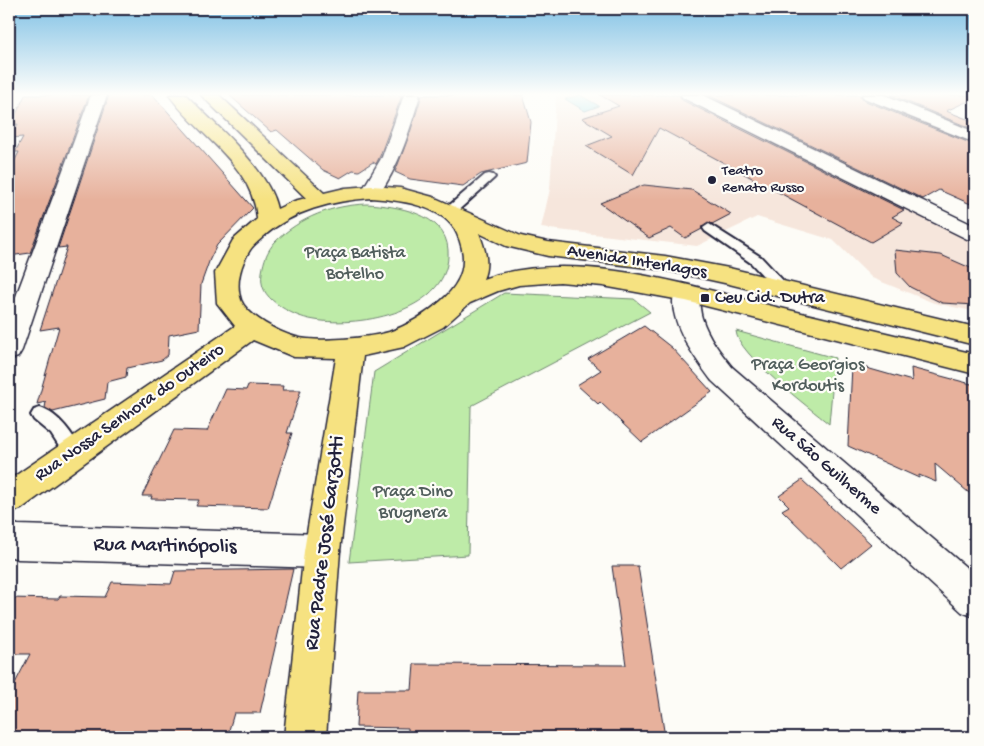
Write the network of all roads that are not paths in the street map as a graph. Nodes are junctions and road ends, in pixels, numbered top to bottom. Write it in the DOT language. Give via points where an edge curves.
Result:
graph roads {
  1 [pos="86,130"];
  2 [pos="209,130"];
  3 [pos="245,130"];
  4 [pos="399,130"];
  5 [pos="760,130"];
  6 [pos="955,130"];
  7 [pos="975,138"];
  8 [pos="489,176"];
  9 [pos="371,192"];
  10 [pos="319,199"];
  11 [pos="449,212"];
  12 [pos="268,222"];
  13 [pos="709,228"];
  14 [pos="974,232"];
  15 [pos="784,290"];
  16 [pos="686,293"];
  17 [pos="461,297"];
  18 [pos="250,328"];
  19 [pos="975,336"];
  20 [pos="9,350"];
  21 [pos="351,350"];
  22 [pos="975,364"];
  23 [pos="40,415"];
  24 [pos="73,453"];
  25 [pos="9,498"];
  26 [pos="9,539"];
  27 [pos="322,551"];
  28 [pos="975,599"];
  29 [pos="305,737"];
  1 -- 20 [label="street"];
  2 -- 12 [label="main road" via="258,184"];
  3 -- 10 [label="main road"];
  4 -- 9 [label="street" via="392,161"];
  5 -- 14 [label="street"];
  6 -- 7 [label="street"];
  8 -- 11 [label="lane"];
  9 -- 10 [label="main road"];
  9 -- 11 [label="main road" via="400,194"];
  10 -- 12 [label="main road" via="284,212"];
  11 -- 15 [label="main road, Avenida Interlagos" via="514,241 548,249 665,263"];
  11 -- 17 [label="main road" via="466,229 475,250 474,273"];
  12 -- 18 [label="main road" via="241,245 227,273 229,303"];
  13 -- 15 [label="lane" via="756,260"];
  15 -- 19 [label="main road, Avenida Interlagos"];
  16 -- 17 [label="main road, Avenida Interlagos" via="640,284 542,274 500,282"];
  16 -- 22 [label="main road, Avenida Interlagos"];
  16 -- 28 [label="street, Rua São Guilherme" via="690,327 722,374"];
  17 -- 21 [label="main road" via="434,321 396,340"];
  18 -- 21 [label="main road" via="294,347"];
  18 -- 24 [label="main road, Rua Nossa Senhora do Outeiro"];
  21 -- 27 [label="main road, Rua Padre José Garzotti"];
  23 -- 24 [label="lane" via="57,429"];
  24 -- 25 [label="main road, Rua Nossa Senhora do Outeiro"];
  26 -- 27 [label="street, Rua Martinópolis" via="108,546"];
  27 -- 29 [label="main road, Rua Padre José Garzotti"];
}
